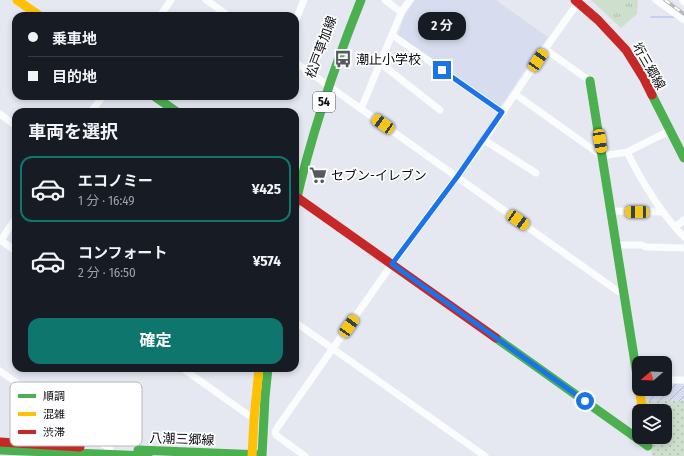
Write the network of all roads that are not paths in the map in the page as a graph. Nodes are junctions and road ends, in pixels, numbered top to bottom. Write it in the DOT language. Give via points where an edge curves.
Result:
graph roads {
  1 [pos="17,0"];
  2 [pos="171,0"];
  3 [pos="206,0"];
  4 [pos="303,0"];
  5 [pos="352,0"];
  6 [pos="361,0"];
  7 [pos="385,0"];
  8 [pos="410,0"];
  9 [pos="656,0"];
  10 [pos="578,1"];
  11 [pos="34,12"];
  12 [pos="163,12"];
  13 [pos="223,12"];
  14 [pos="299,12"];
  15 [pos="401,12"];
  16 [pos="684,20"];
  17 [pos="392,35"];
  18 [pos="545,49"];
  19 [pos="380,63"];
  20 [pos="299,65"];
  21 [pos="590,81"];
  22 [pos="325,84"];
  23 [pos="515,94"];
  24 [pos="160,100"];
  25 [pos="171,108"];
  26 [pos="361,109"];
  27 [pos="440,110"];
  28 [pos="502,112"];
  29 [pos="0,114"];
  30 [pos="12,123"];
  31 [pos="669,131"];
  32 [pos="484,140"];
  33 [pos="627,152"];
  34 [pos="602,156"];
  35 [pos="684,158"];
  36 [pos="299,160"];
  37 [pos="536,173"];
  38 [pos="457,177"];
  39 [pos="299,188"];
  40 [pos="299,202"];
  41 [pos="610,211"];
  42 [pos="663,212"];
  43 [pos="684,220"];
  44 [pos="12,224"];
  45 [pos="675,227"];
  46 [pos="684,237"];
  47 [pos="1,241"];
  48 [pos="616,245"];
  49 [pos="12,248"];
  50 [pos="684,248"];
  51 [pos="392,264"];
  52 [pos="624,291"];
  53 [pos="299,325"];
  54 [pos="333,349"];
  55 [pos="634,356"];
  56 [pos="0,371"];
  57 [pos="188,372"];
  58 [pos="259,372"];
  59 [pos="268,372"];
  60 [pos="672,380"];
  61 [pos="684,380"];
  62 [pos="16,382"];
  63 [pos="254,419"];
  64 [pos="632,431"];
  65 [pos="0,442"];
  66 [pos="10,443"];
  67 [pos="648,444"];
  68 [pos="63,446"];
  69 [pos="106,446"];
  70 [pos="110,449"];
  71 [pos="0,450"];
  72 [pos="138,453"];
  73 [pos="170,454"];
  74 [pos="148,456"];
  75 [pos="252,456"];
  76 [pos="262,456"];
  77 [pos="268,456"];
  78 [pos="305,456"];
  79 [pos="485,456"];
  80 [pos="650,456"];
  1 -- 11 [label="main road"];
  2 -- 12 [label="street"];
  3 -- 13 [label="street"];
  4 -- 14 [label="street"];
  5 -- 22 [label="main road, 松戸草加線 / 54"];
  6 -- 22 [label="main road, 松戸草加線 / 54"];
  7 -- 15 [label="street"];
  8 -- 15 [label="street"];
  9 -- 16 [label="street"];
  10 -- 18 [label="street"];
  10 -- 31 [label="main road, 垳三郷線" via="626,50"];
  15 -- 17 [label="street"];
  17 -- 19 [label="street"];
  17 -- 28 [label="street"];
  18 -- 21 [label="street"];
  18 -- 23 [label="street"];
  19 -- 26 [label="street"];
  19 -- 27 [label="street"];
  20 -- 22 [label="street"];
  21 -- 34 [label="main road"];
  22 -- 26 [label="street"];
  22 -- 36 [label="main road, 松戸草加線 / 54"];
  22 -- 39 [label="main road, 松戸草加線 / 54"];
  23 -- 28 [label="street"];
  23 -- 34 [label="street"];
  24 -- 25 [label="main road"];
  26 -- 38 [label="street"];
  28 -- 32 [label="street"];
  29 -- 30 [label="street"];
  31 -- 33 [label="street"];
  31 -- 35 [label="main road, 垳三郷線" via="679,142"];
  32 -- 37 [label="street"];
  32 -- 38 [label="street"];
  33 -- 34 [label="street"];
  33 -- 42 [label="street"];
  34 -- 41 [label="main road"];
  38 -- 51 [label="street"];
  38 -- 52 [label="street" via="619,292"];
  40 -- 51 [label="main road"];
  41 -- 42 [label="street"];
  41 -- 48 [label="main road"];
  42 -- 45 [label="street"];
  43 -- 45 [label="street"];
  44 -- 47 [label="street"];
  45 -- 46 [label="street"];
  47 -- 49 [label="street"];
  48 -- 50 [label="street"];
  48 -- 52 [label="main road"];
  51 -- 54 [label="street"];
  51 -- 64 [label="main road"];
  52 -- 55 [label="main road"];
  53 -- 54 [label="street"];
  54 -- 78 [label="street" via="275,432"];
  54 -- 79 [label="street"];
  56 -- 62 [label="street"];
  57 -- 63 [label="street"];
  58 -- 63 [label="main road"];
  59 -- 76 [label="main road"];
  60 -- 61 [label="street"];
  63 -- 75 [label="main road"];
  65 -- 66 [label="main road, 八潮三郷線"];
  67 -- 80 [label="main road"];
  68 -- 70 [label="main road, 八潮三郷線"];
  69 -- 70 [label="street"];
  70 -- 72 [label="main road, 八潮三郷線"];
  71 -- 74 [label="main road"];
  72 -- 73 [label="main road, 八潮三郷線"];
  73 -- 75 [label="main road, 八潮三郷線"];
  75 -- 76 [label="main road, 八潮三郷線"];
  76 -- 77 [label="main road, 八潮三郷線"];
}
